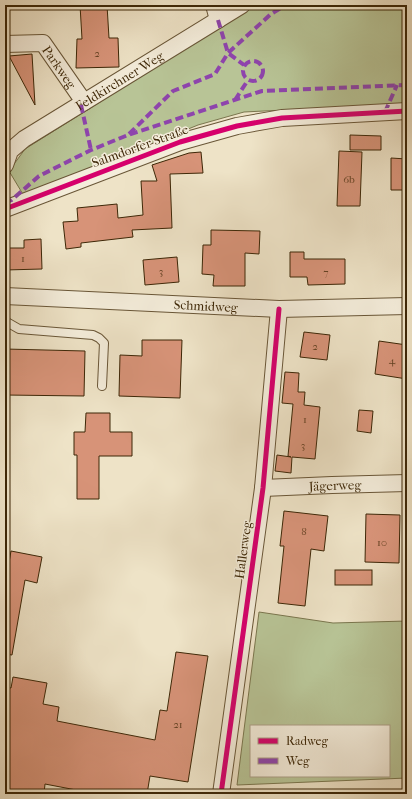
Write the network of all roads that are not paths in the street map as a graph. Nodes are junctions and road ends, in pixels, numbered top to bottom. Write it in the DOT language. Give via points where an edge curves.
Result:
graph roads {
  1 [pos="242,5"];
  2 [pos="216,13"];
  3 [pos="5,44"];
  4 [pos="84,102"];
  5 [pos="407,111"];
  6 [pos="5,165"];
  7 [pos="5,209"];
  8 [pos="5,296"];
  9 [pos="407,306"];
  10 [pos="279,308"];
  11 [pos="5,321"];
  12 [pos="102,386"];
  13 [pos="407,483"];
  14 [pos="263,488"];
  15 [pos="221,794"];
  1 -- 2 [label="street, Feldkirchner Weg"];
  2 -- 4 [label="street, Feldkirchner Weg"];
  3 -- 4 [label="street, Parkweg" via="43,43"];
  4 -- 6 [label="street, Feldkirchner Weg" via="24,139 10,151"];
  5 -- 7 [label="street, Salmdorfer Straße" via="282,118 237,126 180,142"];
  8 -- 10 [label="street, Schmidweg"];
  9 -- 10 [label="street, Schmidweg"];
  10 -- 14 [label="street, Hallerweg"];
  11 -- 12 [label="lane" via="19,329 93,335 99,338 104,343"];
  13 -- 14 [label="street, Jägerweg"];
  14 -- 15 [label="street, Hallerweg"];
}
